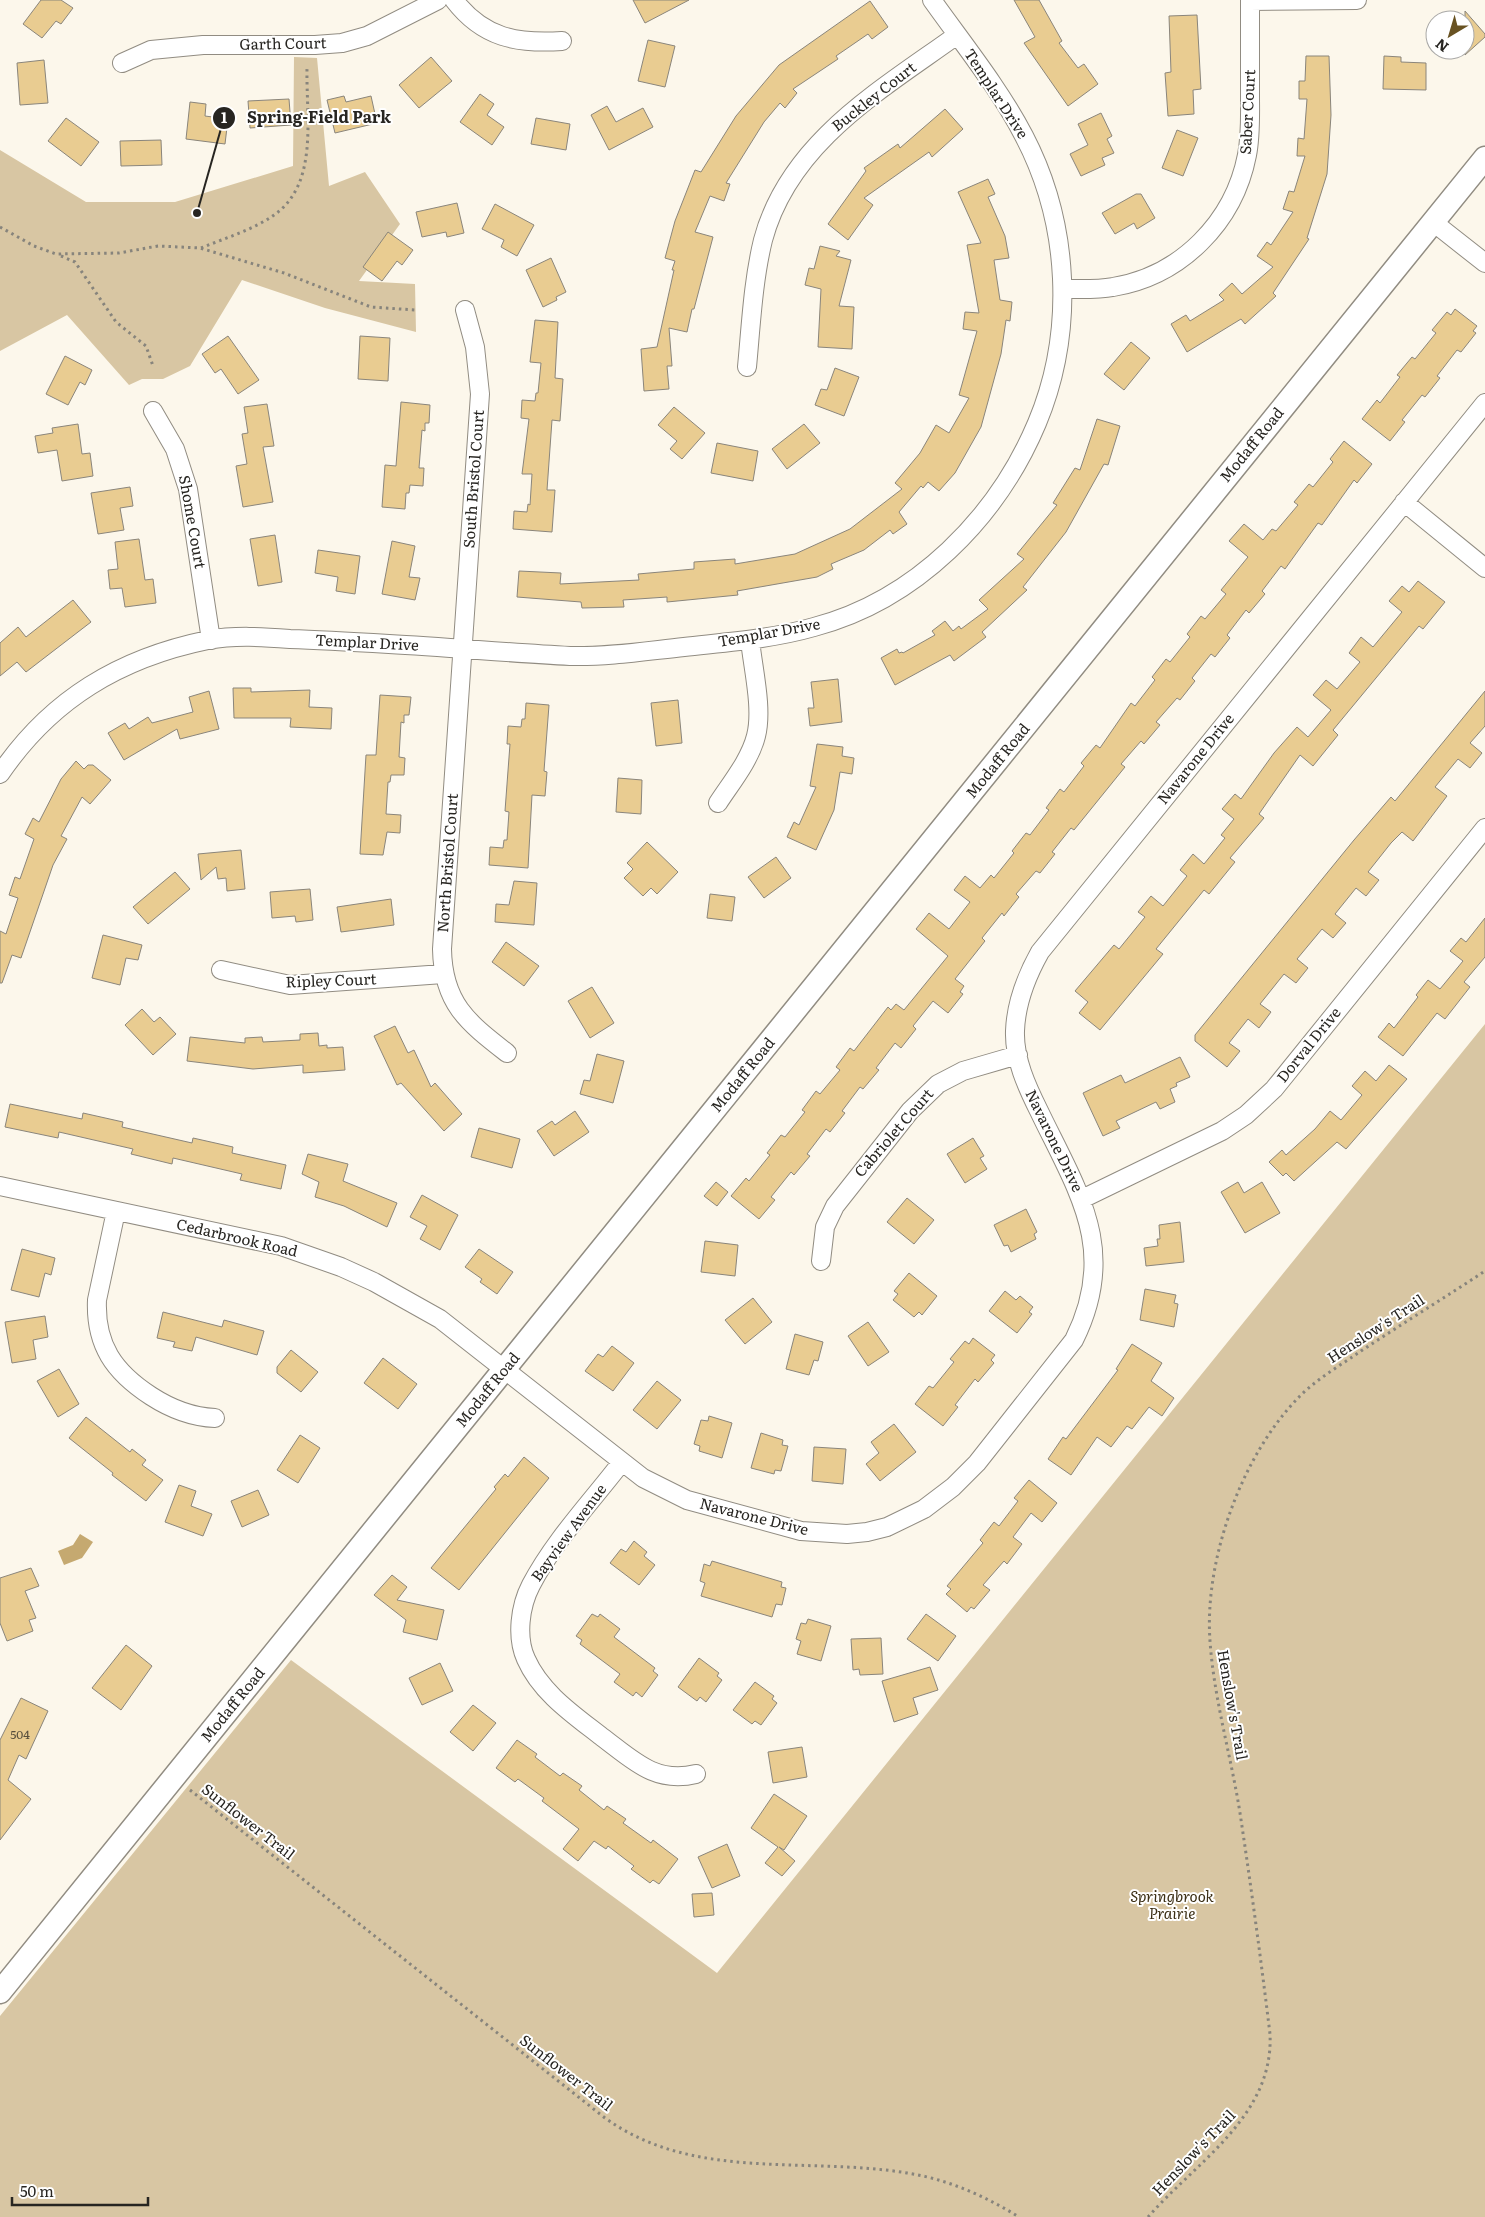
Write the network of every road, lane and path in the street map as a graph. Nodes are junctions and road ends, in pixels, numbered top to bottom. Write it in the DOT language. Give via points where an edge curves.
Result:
graph roads {
  1 [pos="438,0"];
  2 [pos="454,0"];
  3 [pos="932,0"];
  4 [pos="1358,0"];
  5 [pos="1250,1"];
  6 [pos="957,35"];
  7 [pos="562,41"];
  8 [pos="122,63"];
  9 [pos="306,69"];
  10 [pos="1485,158"];
  11 [pos="1433,222"];
  12 [pos="0,227"];
  13 [pos="200,248"];
  14 [pos="56,254"];
  15 [pos="1485,263"];
  16 [pos="1064,289"];
  17 [pos="415,310"];
  18 [pos="465,310"];
  19 [pos="153,366"];
  20 [pos="747,367"];
  21 [pos="1485,403"];
  22 [pos="153,411"];
  23 [pos="1404,502"];
  24 [pos="1485,568"];
  25 [pos="211,640"];
  26 [pos="750,640"];
  27 [pos="464,648"];
  28 [pos="0,774"];
  29 [pos="718,803"];
  30 [pos="1485,828"];
  31 [pos="221,970"];
  32 [pos="443,974"];
  33 [pos="507,1053"];
  34 [pos="1018,1055"];
  35 [pos="0,1186"];
  36 [pos="1082,1199"];
  37 [pos="116,1211"];
  38 [pos="821,1261"];
  39 [pos="1485,1271"];
  40 [pos="505,1370"];
  41 [pos="216,1418"];
  42 [pos="621,1463"];
  43 [pos="696,1774"];
  44 [pos="174,1777"];
  45 [pos="0,1992"];
  46 [pos="1019,2217"];
  47 [pos="1148,2217"];
  1 -- 8 [label="street, Garth Court" via="367,36 342,43 203,45 151,50"];
  2 -- 7 [label="street" via="476,24 490,32 529,42"];
  3 -- 6 [label="street, Templar Drive"];
  4 -- 5 [label="street"];
  5 -- 16 [label="street, Saber Court" via="1249,139 1242,176 1229,207 1203,240 1169,267 1141,280 1114,287"];
  6 -- 16 [label="street, Templar Drive" via="1010,110 1037,162 1054,217"];
  6 -- 20 [label="street, Buckley Court" via="853,110 824,136 780,197 757,266"];
  9 -- 13 [label="path" via="306,156 304,174 294,197 273,216"];
  10 -- 11 [label="street, Modaff Road"];
  11 -- 15 [label="street"];
  11 -- 40 [label="street, Modaff Road"];
  12 -- 14 [label="path"];
  13 -- 14 [label="path" via="158,246 119,252"];
  13 -- 17 [label="path" via="284,273 371,307"];
  14 -- 19 [label="path" via="75,262 116,322 146,346"];
  16 -- 26 [label="street, Templar Drive" via="1059,340 1043,409 1008,481 969,531 939,560 876,602 815,627"];
  18 -- 27 [label="street, South Bristol Court" via="475,346 480,394"];
  21 -- 23 [label="street, Navarone Drive"];
  22 -- 25 [label="street, Shome Court" via="175,449 187,482"];
  23 -- 24 [label="street"];
  23 -- 34 [label="street, Navarone Drive" via="1040,952 1020,994 1015,1033"];
  25 -- 27 [label="street, Templar Drive" via="281,638"];
  25 -- 28 [label="street, Templar Drive" via="142,659 85,687 38,726"];
  26 -- 27 [label="street, Templar Drive" via="596,656"];
  26 -- 29 [label="street" via="758,717 756,735"];
  27 -- 32 [label="street, North Bristol Court" via="442,949"];
  30 -- 36 [label="street, Dorval Drive" via="1274,1088 1246,1115 1222,1131"];
  31 -- 32 [label="street, Ripley Court" via="290,985"];
  32 -- 33 [label="street, North Bristol Court" via="453,1000 465,1017"];
  34 -- 36 [label="street, Navarone Drive" via="1029,1091"];
  34 -- 38 [label="street, Cabriolet Court" via="952,1076 924,1095 835,1206 826,1227"];
  35 -- 37 [label="street, Cedarbrook Road"];
  36 -- 42 [label="street, Navarone Drive" via="1092,1238 1095,1277 1086,1314 1077,1334 977,1464 954,1487 924,1509 887,1527 868,1532 801,1531 687,1500"];
  37 -- 40 [label="street, Cedarbrook Road" via="281,1246 341,1267 440,1319"];
  37 -- 41 [label="street" via="98,1300 98,1322 112,1362 126,1378 166,1406 186,1414"];
  39 -- 47 [label="path, Henslow's Trail" via="1318,1380 1301,1395 1266,1439 1227,1523 1214,1570 1210,1642 1240,1811 1270,2034 1270,2059 1258,2094 1236,2129"];
  40 -- 42 [label="street, Navarone Drive"];
  40 -- 44 [label="street, Modaff Road"];
  42 -- 43 [label="street, Bayview Avenue" via="530,1586 520,1642 530,1666 551,1695 639,1765 666,1777 682,1778"];
  44 -- 45 [label="street, Modaff Road"];
  44 -- 46 [label="path, Sunflower Trail" via="605,2118 633,2135 698,2158 886,2170 927,2177 970,2191"];
}
